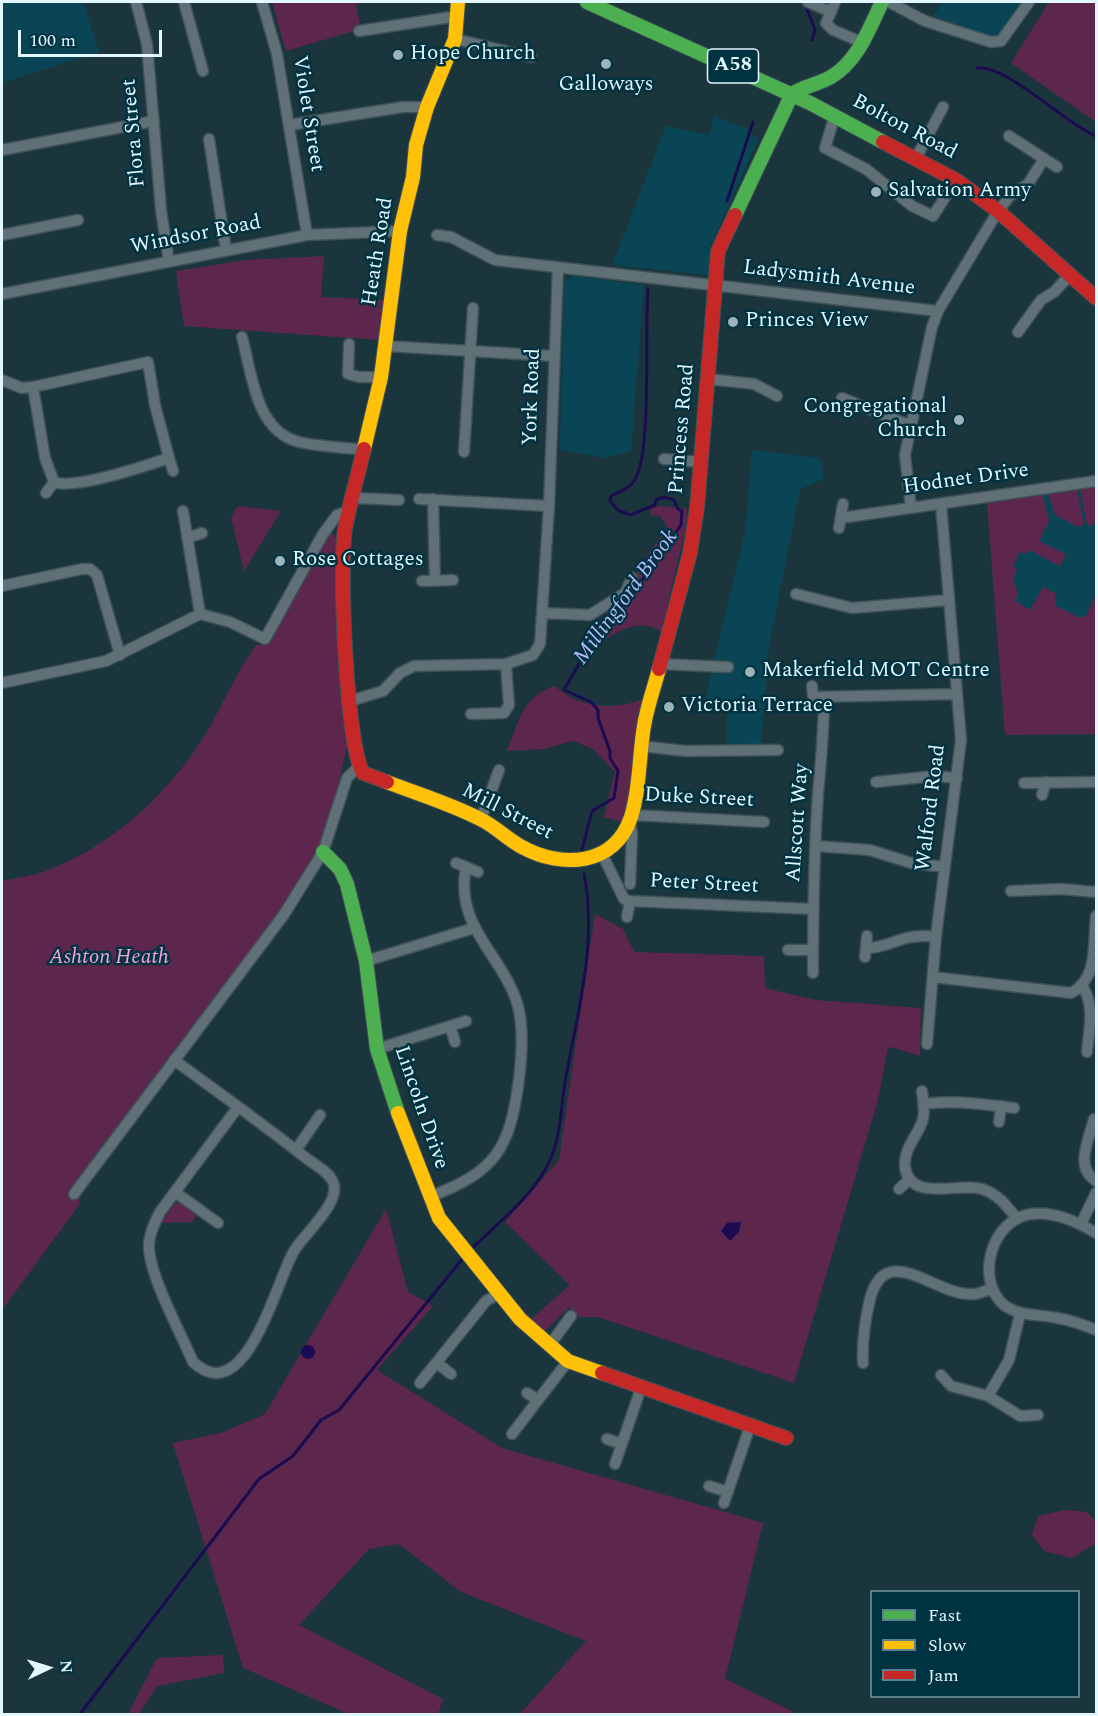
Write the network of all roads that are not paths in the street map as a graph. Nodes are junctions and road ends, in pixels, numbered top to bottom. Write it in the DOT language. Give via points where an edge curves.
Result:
graph roads {
  1 [pos="136,2"];
  2 [pos="184,2"];
  3 [pos="262,2"];
  4 [pos="458,2"];
  5 [pos="587,2"];
  6 [pos="808,2"];
  7 [pos="882,2"];
  8 [pos="889,2"];
  9 [pos="1029,2"];
  10 [pos="833,7"];
  11 [pos="458,16"];
  12 [pos="359,31"];
  13 [pos="455,39"];
  14 [pos="861,42"];
  15 [pos="531,57"];
  16 [pos="846,65"];
  17 [pos="203,71"];
  18 [pos="792,94"];
  19 [pos="427,107"];
  20 [pos="943,107"];
  21 [pos="832,114"];
  22 [pos="154,121"];
  23 [pos="289,125"];
  24 [pos="1008,136"];
  25 [pos="209,139"];
  26 [pos="2,150"];
  27 [pos="916,158"];
  28 [pos="1044,159"];
  29 [pos="1057,166"];
  30 [pos="956,180"];
  31 [pos="998,211"];
  32 [pos="78,220"];
  33 [pos="400,231"];
  34 [pos="2,235"];
  35 [pos="307,235"];
  36 [pos="437,235"];
  37 [pos="226,250"];
  38 [pos="169,262"];
  39 [pos="558,267"];
  40 [pos="1070,275"];
  41 [pos="715,285"];
  42 [pos="2,294"];
  43 [pos="1096,298"];
  44 [pos="473,308"];
  45 [pos="938,311"];
  46 [pos="1018,332"];
  47 [pos="242,337"];
  48 [pos="349,344"];
  49 [pos="386,346"];
  50 [pos="469,353"];
  51 [pos="554,357"];
  52 [pos="160,360"];
  53 [pos="148,362"];
  54 [pos="381,377"];
  55 [pos="708,379"];
  56 [pos="2,380"];
  57 [pos="33,387"];
  58 [pos="777,396"];
  59 [pos="842,398"];
  60 [pos="911,426"];
  61 [pos="365,450"];
  62 [pos="464,452"];
  63 [pos="169,458"];
  64 [pos="664,459"];
  65 [pos="701,462"];
  66 [pos="173,471"];
  67 [pos="1096,481"];
  68 [pos="54,482"];
  69 [pos="46,493"];
  70 [pos="354,498"];
  71 [pos="419,499"];
  72 [pos="433,499"];
  73 [pos="399,500"];
  74 [pos="843,504"];
  75 [pos="941,504"];
  76 [pos="549,506"];
  77 [pos="911,508"];
  78 [pos="183,511"];
  79 [pos="349,512"];
  80 [pos="202,533"];
  81 [pos="187,538"];
  82 [pos="632,578"];
  83 [pos="453,580"];
  84 [pos="422,581"];
  85 [pos="435,581"];
  86 [pos="2,586"];
  87 [pos="796,594"];
  88 [pos="949,600"];
  89 [pos="542,613"];
  90 [pos="200,614"];
  91 [pos="120,655"];
  92 [pos="506,664"];
  93 [pos="660,664"];
  94 [pos="728,667"];
  95 [pos="2,683"];
  96 [pos="812,687"];
  97 [pos="956,694"];
  98 [pos="824,698"];
  99 [pos="350,701"];
  100 [pos="471,714"];
  101 [pos="641,746"];
  102 [pos="778,750"];
  103 [pos="359,766"];
  104 [pos="500,770"];
  105 [pos="957,778"];
  106 [pos="1046,782"];
  107 [pos="1096,782"];
  108 [pos="1024,783"];
  109 [pos="885,794"];
  110 [pos="1042,795"];
  111 [pos="481,819"];
  112 [pos="631,819"];
  113 [pos="764,822"];
  114 [pos="816,846"];
  115 [pos="323,852"];
  116 [pos="602,854"];
  117 [pos="945,867"];
  118 [pos="478,872"];
  119 [pos="1033,878"];
  120 [pos="630,884"];
  121 [pos="1011,891"];
  122 [pos="1031,891"];
  123 [pos="1096,892"];
  124 [pos="630,901"];
  125 [pos="813,909"];
  126 [pos="1096,916"];
  127 [pos="627,917"];
  128 [pos="474,928"];
  129 [pos="867,936"];
  130 [pos="936,936"];
  131 [pos="788,950"];
  132 [pos="813,950"];
  133 [pos="366,961"];
  134 [pos="813,973"];
  135 [pos="933,977"];
  136 [pos="1083,987"];
  137 [pos="466,1021"];
  138 [pos="450,1026"];
  139 [pos="455,1042"];
  140 [pos="927,1044"];
  141 [pos="377,1049"];
  142 [pos="1087,1052"];
  143 [pos="174,1060"];
  144 [pos="922,1091"];
  145 [pos="923,1104"];
  146 [pos="1001,1106"];
  147 [pos="238,1107"];
  148 [pos="1014,1108"];
  149 [pos="320,1115"];
  150 [pos="999,1122"];
  151 [pos="1094,1126"];
  152 [pos="296,1150"];
  153 [pos="910,1179"];
  154 [pos="1096,1181"];
  155 [pos="899,1189"];
  156 [pos="175,1192"];
  157 [pos="1096,1192"];
  158 [pos="74,1194"];
  159 [pos="429,1197"];
  160 [pos="1017,1219"];
  161 [pos="218,1223"];
  162 [pos="1081,1224"];
  163 [pos="1096,1233"];
  164 [pos="992,1289"];
  165 [pos="500,1293"];
  166 [pos="1020,1314"];
  167 [pos="571,1316"];
  168 [pos="1096,1330"];
  169 [pos="549,1346"];
  170 [pos="568,1361"];
  171 [pos="437,1363"];
  172 [pos="863,1363"];
  173 [pos="451,1374"];
  174 [pos="941,1375"];
  175 [pos="420,1383"];
  176 [pos="641,1388"];
  177 [pos="527,1393"];
  178 [pos="988,1396"];
  179 [pos="538,1400"];
  180 [pos="1038,1415"];
  181 [pos="750,1426"];
  182 [pos="512,1434"];
  183 [pos="786,1438"];
  184 [pos="607,1439"];
  185 [pos="622,1444"];
  186 [pos="615,1464"];
  187 [pos="710,1486"];
  188 [pos="728,1492"];
  189 [pos="724,1503"];
  1 -- 22 [label="street, Flora Street" via="147,44"];
  2 -- 17 [label="street"];
  3 -- 23 [label="street, Violet Street" via="277,54"];
  4 -- 11 [label="street, Heath Road"];
  5 -- 18 [label="street, A58"];
  6 -- 10 [label="street"];
  7 -- 14 [label="street"];
  8 -- 9 [label="street" via="925,21 991,42 1001,41"];
  10 -- 14 [label="street" via="826,24"];
  11 -- 12 [label="street"];
  11 -- 13 [label="street, Heath Road"];
  13 -- 15 [label="street"];
  13 -- 19 [label="street, Heath Road"];
  14 -- 16 [label="street"];
  16 -- 18 [label="street" via="834,75"];
  16 -- 21 [label="street" via="826,95"];
  18 -- 21 [label="street, A58"];
  18 -- 41 [label="street, Princess Road" via="718,251"];
  19 -- 23 [label="street" via="403,107"];
  19 -- 33 [label="street, Heath Road"];
  20 -- 27 [label="street"];
  21 -- 27 [label="street, Bolton Road / A58"];
  21 -- 30 [label="street" via="825,148 867,169 912,206 933,216"];
  22 -- 26 [label="street"];
  22 -- 38 [label="street, Flora Street"];
  23 -- 35 [label="street, Violet Street"];
  24 -- 28 [label="street"];
  25 -- 37 [label="street"];
  27 -- 30 [label="street, Bolton Road / A58"];
  28 -- 29 [label="street"];
  28 -- 31 [label="street" via="1028,184 1010,196"];
  30 -- 31 [label="street, Bolton Road / A58"];
  31 -- 40 [label="street, Bolton Road / A58"];
  31 -- 45 [label="street"];
  32 -- 34 [label="street"];
  33 -- 35 [label="street, Windsor Road"];
  33 -- 49 [label="street, Heath Road"];
  35 -- 37 [label="street, Windsor Road"];
  36 -- 39 [label="street" via="451,237 495,260"];
  37 -- 38 [label="street, Windsor Road"];
  38 -- 42 [label="street, Windsor Road"];
  39 -- 41 [label="street"];
  39 -- 51 [label="street, York Road"];
  40 -- 43 [label="street, Bolton Road / A58"];
  40 -- 46 [label="street" via="1041,300"];
  41 -- 45 [label="street, Ladysmith Avenue"];
  41 -- 55 [label="street, Princess Road"];
  44 -- 50 [label="street"];
  45 -- 60 [label="street"];
  47 -- 61 [label="street" via="263,414 271,426 298,442"];
  48 -- 54 [label="street" via="348,374"];
  49 -- 50 [label="street"];
  49 -- 54 [label="street, Heath Road"];
  50 -- 51 [label="street"];
  50 -- 62 [label="street"];
  51 -- 76 [label="street, York Road"];
  52 -- 53 [label="street"];
  53 -- 57 [label="street"];
  53 -- 63 [label="street" via="154,405"];
  54 -- 61 [label="street, Heath Road"];
  55 -- 58 [label="street" via="754,384"];
  55 -- 65 [label="street, Princess Road"];
  56 -- 57 [label="street" via="22,388"];
  57 -- 68 [label="street" via="45,458"];
  59 -- 60 [label="street"];
  60 -- 77 [label="street" via="905,455"];
  61 -- 70 [label="street, Heath Road"];
  63 -- 66 [label="street"];
  63 -- 68 [label="street" via="72,484"];
  64 -- 65 [label="street"];
  65 -- 93 [label="street, Princess Road" via="690,553"];
  67 -- 75 [label="street, Hodnet Drive"];
  68 -- 69 [label="street"];
  70 -- 73 [label="street"];
  70 -- 79 [label="street, Heath Road"];
  71 -- 72 [label="street"];
  72 -- 76 [label="street"];
  72 -- 85 [label="street"];
  74 -- 77 [label="street, Hodnet Drive" via="840,523"];
  75 -- 77 [label="street, Hodnet Drive"];
  75 -- 88 [label="street, Walford Road"];
  76 -- 89 [label="street, York Road"];
  78 -- 81 [label="street"];
  79 -- 90 [label="street" via="337,515 323,534 265,639 230,622"];
  79 -- 99 [label="street, Heath Road" via="343,552"];
  80 -- 81 [label="street"];
  81 -- 90 [label="street"];
  82 -- 89 [label="street" via="625,592 590,615"];
  83 -- 85 [label="street"];
  84 -- 85 [label="street"];
  86 -- 91 [label="street" via="90,569 97,575"];
  87 -- 88 [label="street" via="852,608"];
  88 -- 97 [label="street, Walford Road"];
  89 -- 92 [label="street, York Road" via="540,644 533,655"];
  90 -- 91 [label="street"];
  91 -- 95 [label="street"];
  92 -- 99 [label="street, York Road" via="414,666 400,673 383,691"];
  92 -- 100 [label="street" via="509,705 504,713"];
  93 -- 94 [label="street"];
  93 -- 101 [label="street, Princess Road"];
  96 -- 98 [label="street" via="813,697"];
  97 -- 98 [label="street"];
  97 -- 105 [label="street, Walford Road" via="961,740"];
  98 -- 114 [label="street, Allscott Way"];
  99 -- 103 [label="street, Heath Road"];
  101 -- 102 [label="street"];
  101 -- 112 [label="street, Princess Road"];
  103 -- 111 [label="street, Mill Street" via="372,777"];
  103 -- 115 [label="street" via="346,778"];
  104 -- 111 [label="street"];
  105 -- 109 [label="street" via="880,782"];
  105 -- 117 [label="street, Walford Road"];
  106 -- 107 [label="street"];
  106 -- 108 [label="street"];
  106 -- 110 [label="street"];
  111 -- 116 [label="street, Mill Street" via="522,847 549,858 582,859"];
  112 -- 113 [label="street, Duke Street"];
  112 -- 116 [label="street" via="618,843"];
  112 -- 120 [label="street, Princess Road"];
  114 -- 117 [label="street" via="870,850 910,863"];
  114 -- 125 [label="street, Allscott Way"];
  115 -- 133 [label="street, Lincoln Drive" via="340,869 347,884"];
  115 -- 143 [label="street" via="283,916"];
  116 -- 124 [label="street, Peter Street" via="624,899"];
  117 -- 130 [label="street, Walford Road"];
  118 -- 128 [label="street" via="461,865 464,899"];
  119 -- 122 [label="street"];
  121 -- 122 [label="street"];
  122 -- 123 [label="street"];
  124 -- 125 [label="street, Peter Street"];
  124 -- 127 [label="street, Peter Street"];
  125 -- 132 [label="street, Allscott Way"];
  126 -- 136 [label="street" via="1093,967"];
  128 -- 133 [label="street"];
  128 -- 159 [label="street" via="517,1004 522,1032 514,1112 500,1151 488,1164 455,1187"];
  129 -- 130 [label="street" via="866,952 900,939"];
  130 -- 135 [label="street, Walford Road"];
  131 -- 132 [label="street"];
  132 -- 134 [label="street, Allscott Way"];
  133 -- 141 [label="street, Lincoln Drive"];
  135 -- 136 [label="street" via="1063,994"];
  135 -- 140 [label="street, Walford Road"];
  136 -- 142 [label="street" via="1091,1009"];
  137 -- 138 [label="street"];
  138 -- 139 [label="street"];
  138 -- 141 [label="street"];
  141 -- 159 [label="street, Lincoln Drive"];
  143 -- 147 [label="street"];
  143 -- 158 [label="street"];
  144 -- 145 [label="street"];
  145 -- 146 [label="street" via="947,1101"];
  145 -- 153 [label="street" via="923,1120 906,1158"];
  146 -- 148 [label="street"];
  146 -- 150 [label="street"];
  147 -- 152 [label="street"];
  147 -- 156 [label="street"];
  149 -- 152 [label="street"];
  151 -- 154 [label="street" via="1083,1161 1084,1169"];
  152 -- 156 [label="street" via="327,1174 335,1193 329,1207 295,1250 248,1353 227,1372 201,1370 193,1362 151,1264 149,1244 153,1227"];
  153 -- 155 [label="street"];
  153 -- 160 [label="street" via="927,1189 981,1188 1003,1202"];
  156 -- 161 [label="street"];
  157 -- 162 [label="street"];
  159 -- 165 [label="street, Lincoln Drive" via="439,1218"];
  160 -- 162 [label="street" via="1050,1214"];
  160 -- 164 [label="street" via="1001,1233 991,1253 988,1272"];
  162 -- 163 [label="street"];
  164 -- 166 [label="street" via="1004,1304"];
  164 -- 172 [label="street" via="974,1294 954,1291 914,1275 884,1274 874,1283 866,1313 858,1348"];
  165 -- 169 [label="street, Lincoln Drive"];
  165 -- 171 [label="street" via="486,1301"];
  166 -- 168 [label="street" via="1057,1318"];
  166 -- 178 [label="street" via="1009,1360"];
  167 -- 169 [label="street"];
  169 -- 170 [label="street, Lincoln Drive"];
  170 -- 176 [label="street, Lincoln Drive"];
  170 -- 179 [label="street"];
  171 -- 173 [label="street"];
  171 -- 175 [label="street"];
  174 -- 178 [label="street" via="951,1386"];
  176 -- 181 [label="street, Lincoln Drive"];
  176 -- 185 [label="street"];
  177 -- 179 [label="street"];
  178 -- 180 [label="street" via="1020,1416"];
  179 -- 182 [label="street"];
  181 -- 183 [label="street, Lincoln Drive"];
  181 -- 188 [label="street"];
  184 -- 185 [label="street"];
  185 -- 186 [label="street"];
  187 -- 188 [label="street"];
  188 -- 189 [label="street"];
}
